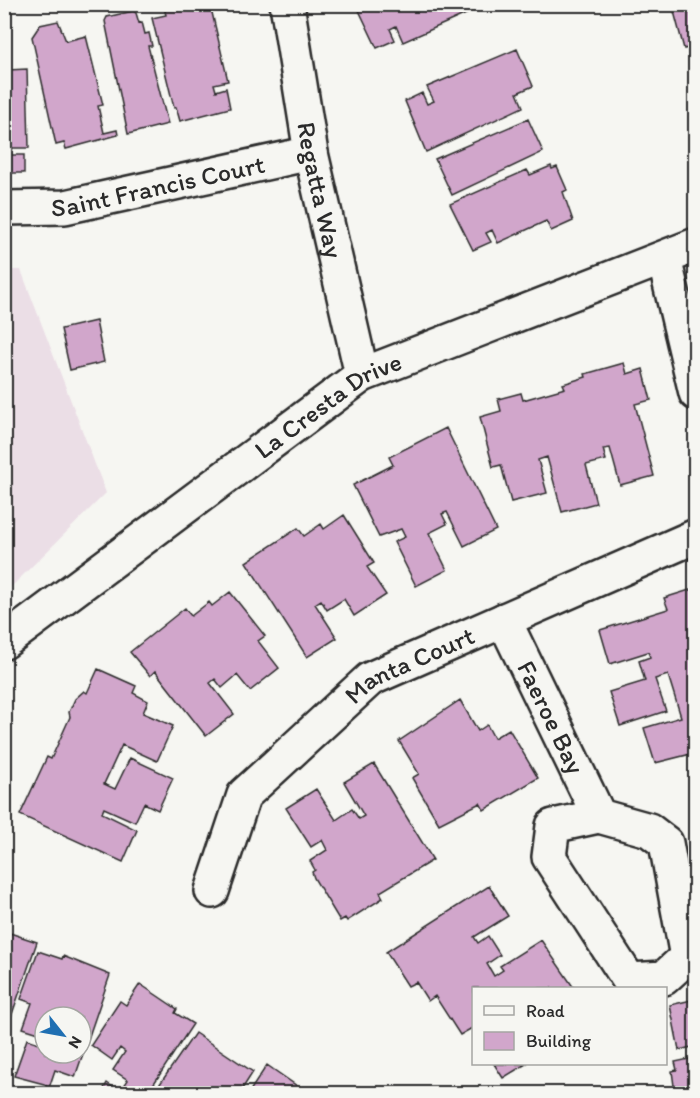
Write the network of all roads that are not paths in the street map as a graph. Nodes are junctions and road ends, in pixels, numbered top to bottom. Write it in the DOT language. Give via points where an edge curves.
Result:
graph roads {
  1 [pos="287,4"];
  2 [pos="311,153"];
  3 [pos="4,208"];
  4 [pos="696,245"];
  5 [pos="664,258"];
  6 [pos="362,375"];
  7 [pos="696,393"];
  8 [pos="696,536"];
  9 [pos="504,620"];
  10 [pos="4,642"];
  11 [pos="599,816"];
  12 [pos="212,891"];
  1 -- 2 [label="street, Regatta Way"];
  2 -- 3 [label="street, Saint Francis Court" via="65,207"];
  2 -- 6 [label="street, Regatta Way"];
  4 -- 5 [label="street, La Cresta Drive"];
  5 -- 6 [label="street, La Cresta Drive"];
  5 -- 7 [label="street"];
  6 -- 10 [label="street, La Cresta Drive"];
  8 -- 9 [label="street, Manta Court"];
  9 -- 11 [label="street, Faeroe Bay"];
  9 -- 12 [label="street, Manta Court" via="370,679 244,795"];
  11 -- 11 [label="street" via="649,830 666,843 687,957 664,978 629,980 549,857 553,826"];
}
